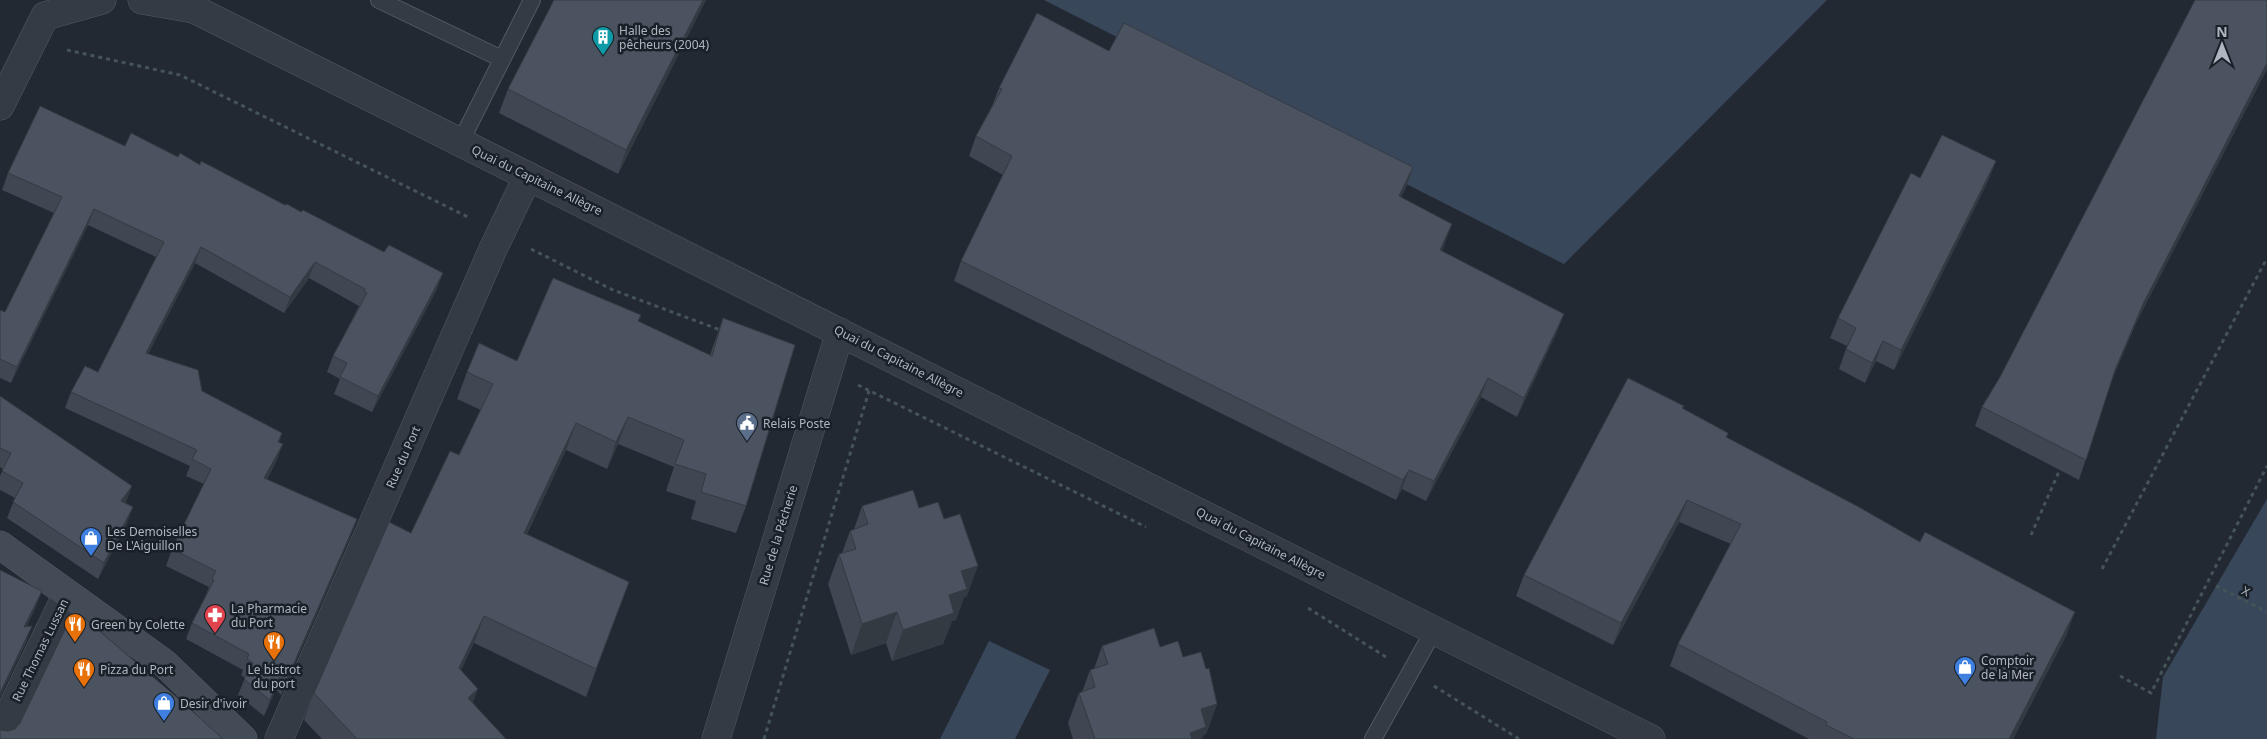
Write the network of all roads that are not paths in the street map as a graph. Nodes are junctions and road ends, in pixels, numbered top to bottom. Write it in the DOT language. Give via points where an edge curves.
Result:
graph roads {
  1 [pos="102,0"];
  2 [pos="142,0"];
  3 [pos="380,0"];
  4 [pos="532,0"];
  5 [pos="502,59"];
  6 [pos="0,106"];
  7 [pos="460,143"];
  8 [pos="528,176"];
  9 [pos="840,332"];
  10 [pos="0,545"];
  11 [pos="68,594"];
  12 [pos="1434,630"];
  13 [pos="0,733"];
  14 [pos="243,739"];
  15 [pos="279,739"];
  16 [pos="716,739"];
  17 [pos="1373,739"];
  18 [pos="1650,739"];
  1 -- 6 [label="street" via="39,26"];
  2 -- 7 [label="street, Quai du Capitaine Allègre" via="194,9"];
  3 -- 5 [label="lane"];
  4 -- 5 [label="lane"];
  5 -- 7 [label="lane"];
  7 -- 8 [label="street, Quai du Capitaine Allègre"];
  8 -- 9 [label="street, Quai du Capitaine Allègre"];
  8 -- 15 [label="street, Rue du Port"];
  9 -- 12 [label="street, Quai du Capitaine Allègre"];
  9 -- 16 [label="street, Rue de la Pécherie"];
  10 -- 11 [label="main road"];
  11 -- 13 [label="street, Rue Thomas Lussan"];
  11 -- 14 [label="main road" via="164,663"];
  12 -- 17 [label="lane"];
  12 -- 18 [label="street, Quai du Capitaine Allègre"];
}
